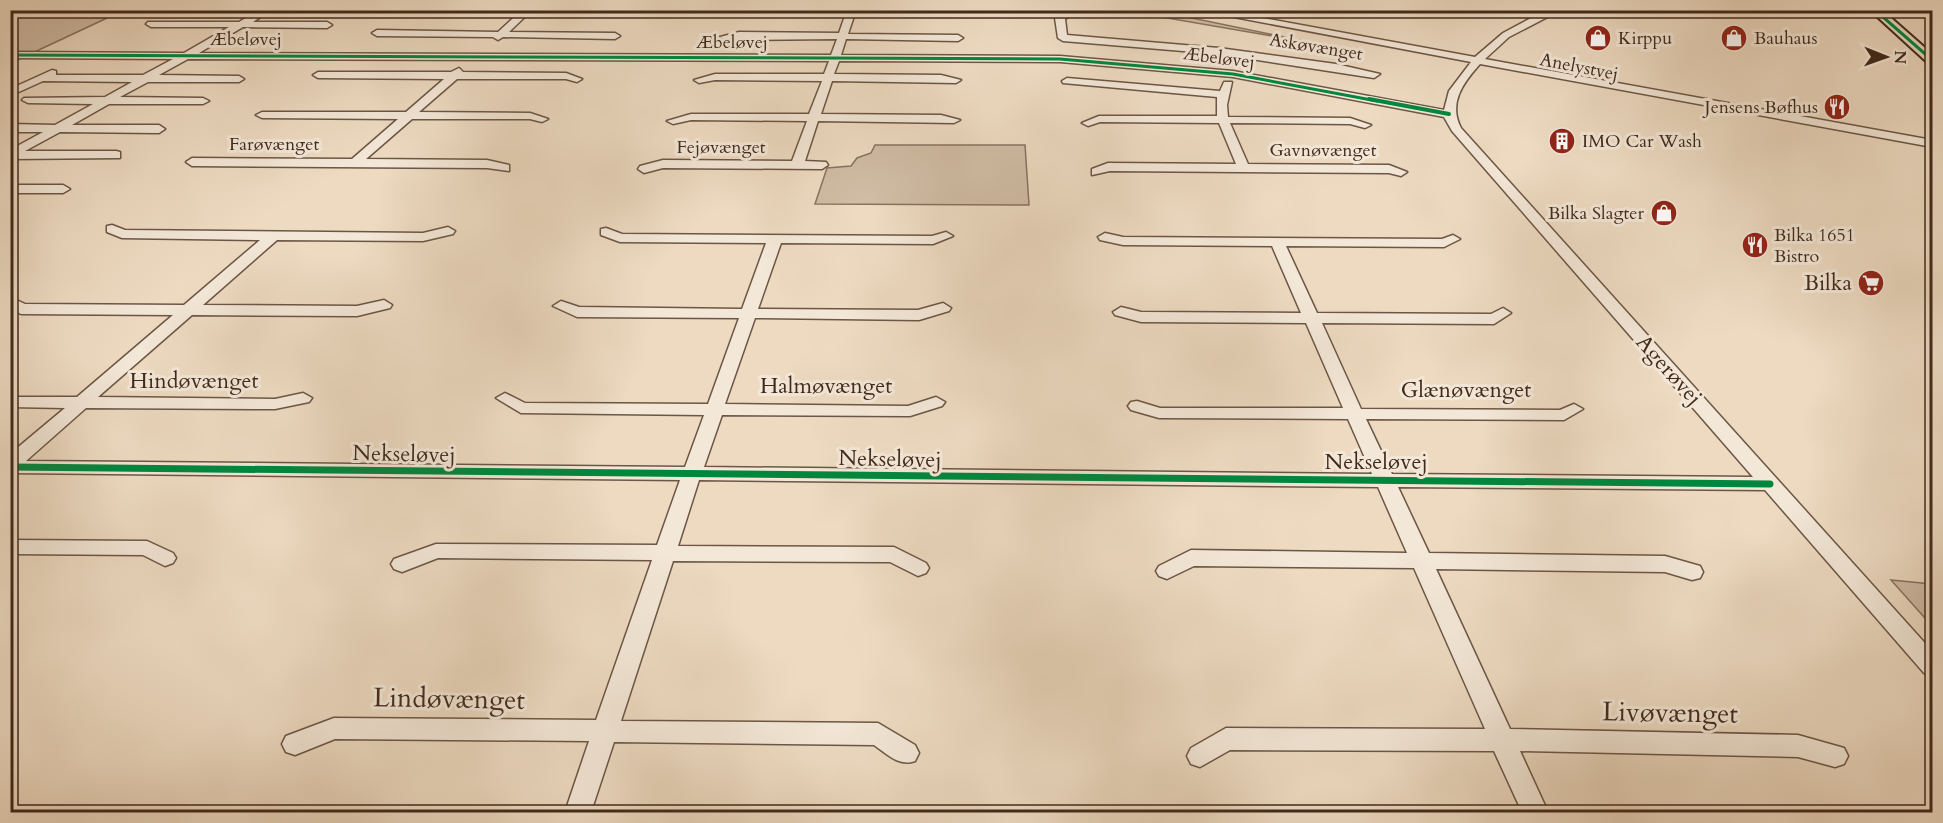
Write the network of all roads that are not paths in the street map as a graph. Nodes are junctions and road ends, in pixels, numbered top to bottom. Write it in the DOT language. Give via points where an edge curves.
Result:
graph roads {
  1 [pos="267,10"];
  2 [pos="528,10"];
  3 [pos="852,10"];
  4 [pos="1201,10"];
  5 [pos="1508,10"];
  6 [pos="1557,10"];
  7 [pos="1875,10"];
  8 [pos="1890,10"];
  9 [pos="1065,16"];
  10 [pos="1541,18"];
  11 [pos="243,24"];
  12 [pos="327,25"];
  13 [pos="140,30"];
  14 [pos="377,33"];
  15 [pos="502,34"];
  16 [pos="843,35"];
  17 [pos="615,36"];
  18 [pos="725,37"];
  19 [pos="958,38"];
  20 [pos="108,46"];
  21 [pos="204,46"];
  22 [pos="1932,46"];
  23 [pos="292,47"];
  24 [pos="1250,53"];
  25 [pos="190,54"];
  26 [pos="10,55"];
  27 [pos="477,56"];
  28 [pos="835,57"];
  29 [pos="1932,60"];
  30 [pos="1478,62"];
  31 [pos="67,66"];
  32 [pos="1233,74"];
  33 [pos="318,75"];
  34 [pos="454,75"];
  35 [pos="1374,75"];
  36 [pos="828,77"];
  37 [pos="41,78"];
  38 [pos="146,79"];
  39 [pos="238,79"];
  40 [pos="577,79"];
  41 [pos="699,80"];
  42 [pos="956,80"];
  43 [pos="1067,81"];
  44 [pos="10,93"];
  45 [pos="1221,94"];
  46 [pos="28,100"];
  47 [pos="107,101"];
  48 [pos="203,101"];
  49 [pos="262,114"];
  50 [pos="1449,114"];
  51 [pos="408,116"];
  52 [pos="814,117"];
  53 [pos="542,119"];
  54 [pos="954,120"];
  55 [pos="1223,120"];
  56 [pos="674,121"];
  57 [pos="1088,123"];
  58 [pos="1365,125"];
  59 [pos="10,128"];
  60 [pos="59,128"];
  61 [pos="159,129"];
  62 [pos="1932,143"];
  63 [pos="1932,149"];
  64 [pos="116,155"];
  65 [pos="192,162"];
  66 [pos="355,163"];
  67 [pos="797,165"];
  68 [pos="822,165"];
  69 [pos="505,168"];
  70 [pos="1244,168"];
  71 [pos="644,169"];
  72 [pos="1096,172"];
  73 [pos="1401,172"];
  74 [pos="10,189"];
  75 [pos="63,189"];
  76 [pos="112,229"];
  77 [pos="448,231"];
  78 [pos="606,232"];
  79 [pos="273,236"];
  80 [pos="946,236"];
  81 [pos="1105,237"];
  82 [pos="775,239"];
  83 [pos="1453,239"];
  84 [pos="1277,242"];
  85 [pos="11,302"];
  86 [pos="384,305"];
  87 [pos="561,306"];
  88 [pos="943,308"];
  89 [pos="189,310"];
  90 [pos="1121,312"];
  91 [pos="1503,313"];
  92 [pos="748,314"];
  93 [pos="1312,318"];
  94 [pos="303,398"];
  95 [pos="505,398"];
  96 [pos="10,402"];
  97 [pos="936,402"];
  98 [pos="84,403"];
  99 [pos="1137,406"];
  100 [pos="715,409"];
  101 [pos="1574,409"];
  102 [pos="1355,413"];
  103 [pos="10,466"];
  104 [pos="692,475"];
  105 [pos="1385,480"];
  106 [pos="1770,484"];
  107 [pos="10,547"];
  108 [pos="666,553"];
  109 [pos="165,558"];
  110 [pos="1421,560"];
  111 [pos="402,564"];
  112 [pos="918,568"];
  113 [pos="1167,571"];
  114 [pos="1692,573"];
  115 [pos="1932,666"];
  116 [pos="606,730"];
  117 [pos="1502,740"];
  118 [pos="295,744"];
  119 [pos="906,753"];
  120 [pos="1200,756"];
  121 [pos="1835,756"];
  122 [pos="578,813"];
  123 [pos="1535,813"];
  1 -- 11 [label="street"];
  2 -- 15 [label="street"];
  3 -- 16 [label="street, Fejøvænget"];
  4 -- 30 [label="street, Anelystvej"];
  5 -- 10 [label="street"];
  6 -- 10 [label="street"];
  7 -- 29 [label="main road"];
  8 -- 22 [label="main road"];
  9 -- 24 [label="street, Askøvænget" via="1060,18 1063,38"];
  10 -- 30 [label="street" via="1509,33"];
  11 -- 12 [label="street"];
  11 -- 13 [label="street" via="153,23"];
  11 -- 21 [label="street"];
  14 -- 15 [label="street"];
  15 -- 17 [label="street"];
  15 -- 27 [label="street"];
  16 -- 18 [label="street"];
  16 -- 19 [label="street"];
  16 -- 28 [label="street, Fejøvænget"];
  20 -- 21 [label="street"];
  21 -- 23 [label="street"];
  21 -- 25 [label="street"];
  24 -- 32 [label="street, Askøvænget"];
  24 -- 35 [label="street, Askøvænget"];
  25 -- 26 [label="street, Æbeløvej"];
  25 -- 27 [label="street, Æbeløvej"];
  25 -- 38 [label="street"];
  27 -- 28 [label="street, Æbeløvej"];
  27 -- 34 [label="street"];
  28 -- 32 [label="street, Æbeløvej" via="1060,59"];
  28 -- 36 [label="street, Fejøvænget"];
  30 -- 50 [label="street" via="1455,90"];
  30 -- 62 [label="street, Anelystvej"];
  30 -- 63 [label="street, Anelystvej"];
  31 -- 37 [label="street"];
  32 -- 45 [label="street"];
  32 -- 50 [label="street, Æbeløvej"];
  33 -- 34 [label="street"];
  34 -- 40 [label="street"];
  34 -- 51 [label="street"];
  36 -- 41 [label="street"];
  36 -- 42 [label="street"];
  36 -- 52 [label="street, Fejøvænget"];
  37 -- 38 [label="street"];
  37 -- 44 [label="street"];
  38 -- 39 [label="street"];
  38 -- 47 [label="street"];
  43 -- 45 [label="street"];
  45 -- 55 [label="street, Gavnøvænget"];
  46 -- 47 [label="street"];
  47 -- 48 [label="street"];
  47 -- 60 [label="street"];
  49 -- 51 [label="street, Farøvænget"];
  50 -- 106 [label="street, Agerøvej" via="1456,129"];
  51 -- 53 [label="street, Farøvænget"];
  51 -- 66 [label="street"];
  52 -- 54 [label="street, Fejøvænget"];
  52 -- 56 [label="street, Fejøvænget" via="691,117"];
  52 -- 67 [label="street, Fejøvænget"];
  55 -- 57 [label="street, Gavnøvænget" via="1099,119"];
  55 -- 58 [label="street, Gavnøvænget" via="1350,121"];
  55 -- 70 [label="street, Gavnøvænget"];
  59 -- 60 [label="street"];
  60 -- 61 [label="street"];
  60 -- 64 [label="street" via="10,155"];
  65 -- 66 [label="street, Farøvænget"];
  66 -- 69 [label="street, Farøvænget" via="486,164"];
  67 -- 68 [label="street, Fejøvænget"];
  67 -- 71 [label="street, Fejøvænget" via="663,164"];
  70 -- 72 [label="street, Gavnøvænget" via="1108,167"];
  70 -- 73 [label="street, Gavnøvænget"];
  74 -- 75 [label="street"];
  76 -- 79 [label="street" via="122,234"];
  77 -- 79 [label="street" via="423,237"];
  78 -- 82 [label="street" via="620,238"];
  79 -- 89 [label="street, Hindøvænget"];
  80 -- 82 [label="street" via="933,240"];
  81 -- 84 [label="street" via="1123,241"];
  82 -- 92 [label="street, Halmøvænget"];
  83 -- 84 [label="street" via="1444,243"];
  84 -- 93 [label="street"];
  85 -- 89 [label="street" via="21,309"];
  86 -- 89 [label="street" via="357,311"];
  87 -- 92 [label="street" via="577,312"];
  88 -- 92 [label="street" via="919,315"];
  89 -- 98 [label="street, Hindøvænget"];
  90 -- 93 [label="street" via="1141,317"];
  91 -- 93 [label="street" via="1494,319"];
  92 -- 100 [label="street, Halmøvænget"];
  93 -- 102 [label="street"];
  94 -- 98 [label="street, Hindøvænget" via="274,404"];
  95 -- 100 [label="street, Halmøvænget" via="521,408"];
  96 -- 98 [label="street, Hindøvænget"];
  97 -- 100 [label="street, Halmøvænget" via="910,411"];
  98 -- 103 [label="street, Hindøvænget"];
  99 -- 102 [label="street, Glænøvænget" via="1159,413"];
  100 -- 104 [label="street, Halmøvænget"];
  101 -- 102 [label="street, Glænøvænget" via="1564,415"];
  102 -- 105 [label="street"];
  103 -- 104 [label="street, Nekseløvej"];
  104 -- 105 [label="street, Nekseløvej"];
  104 -- 108 [label="street"];
  105 -- 106 [label="street, Nekseløvej"];
  105 -- 110 [label="street"];
  106 -- 115 [label="street, Agerøvej"];
  107 -- 109 [label="street" via="147,548"];
  108 -- 111 [label="street" via="436,551"];
  108 -- 112 [label="street" via="894,555"];
  108 -- 116 [label="street"];
  110 -- 113 [label="street" via="1191,558"];
  110 -- 114 [label="street" via="1665,564"];
  110 -- 117 [label="street"];
  116 -- 118 [label="street, Lindøvænget" via="334,728"];
  116 -- 119 [label="street, Lindøvænget" via="878,734"];
  116 -- 122 [label="street"];
  117 -- 120 [label="street, Livøvænget" via="1226,739"];
  117 -- 121 [label="street, Livøvænget" via="1798,746"];
  117 -- 123 [label="street"];
}
